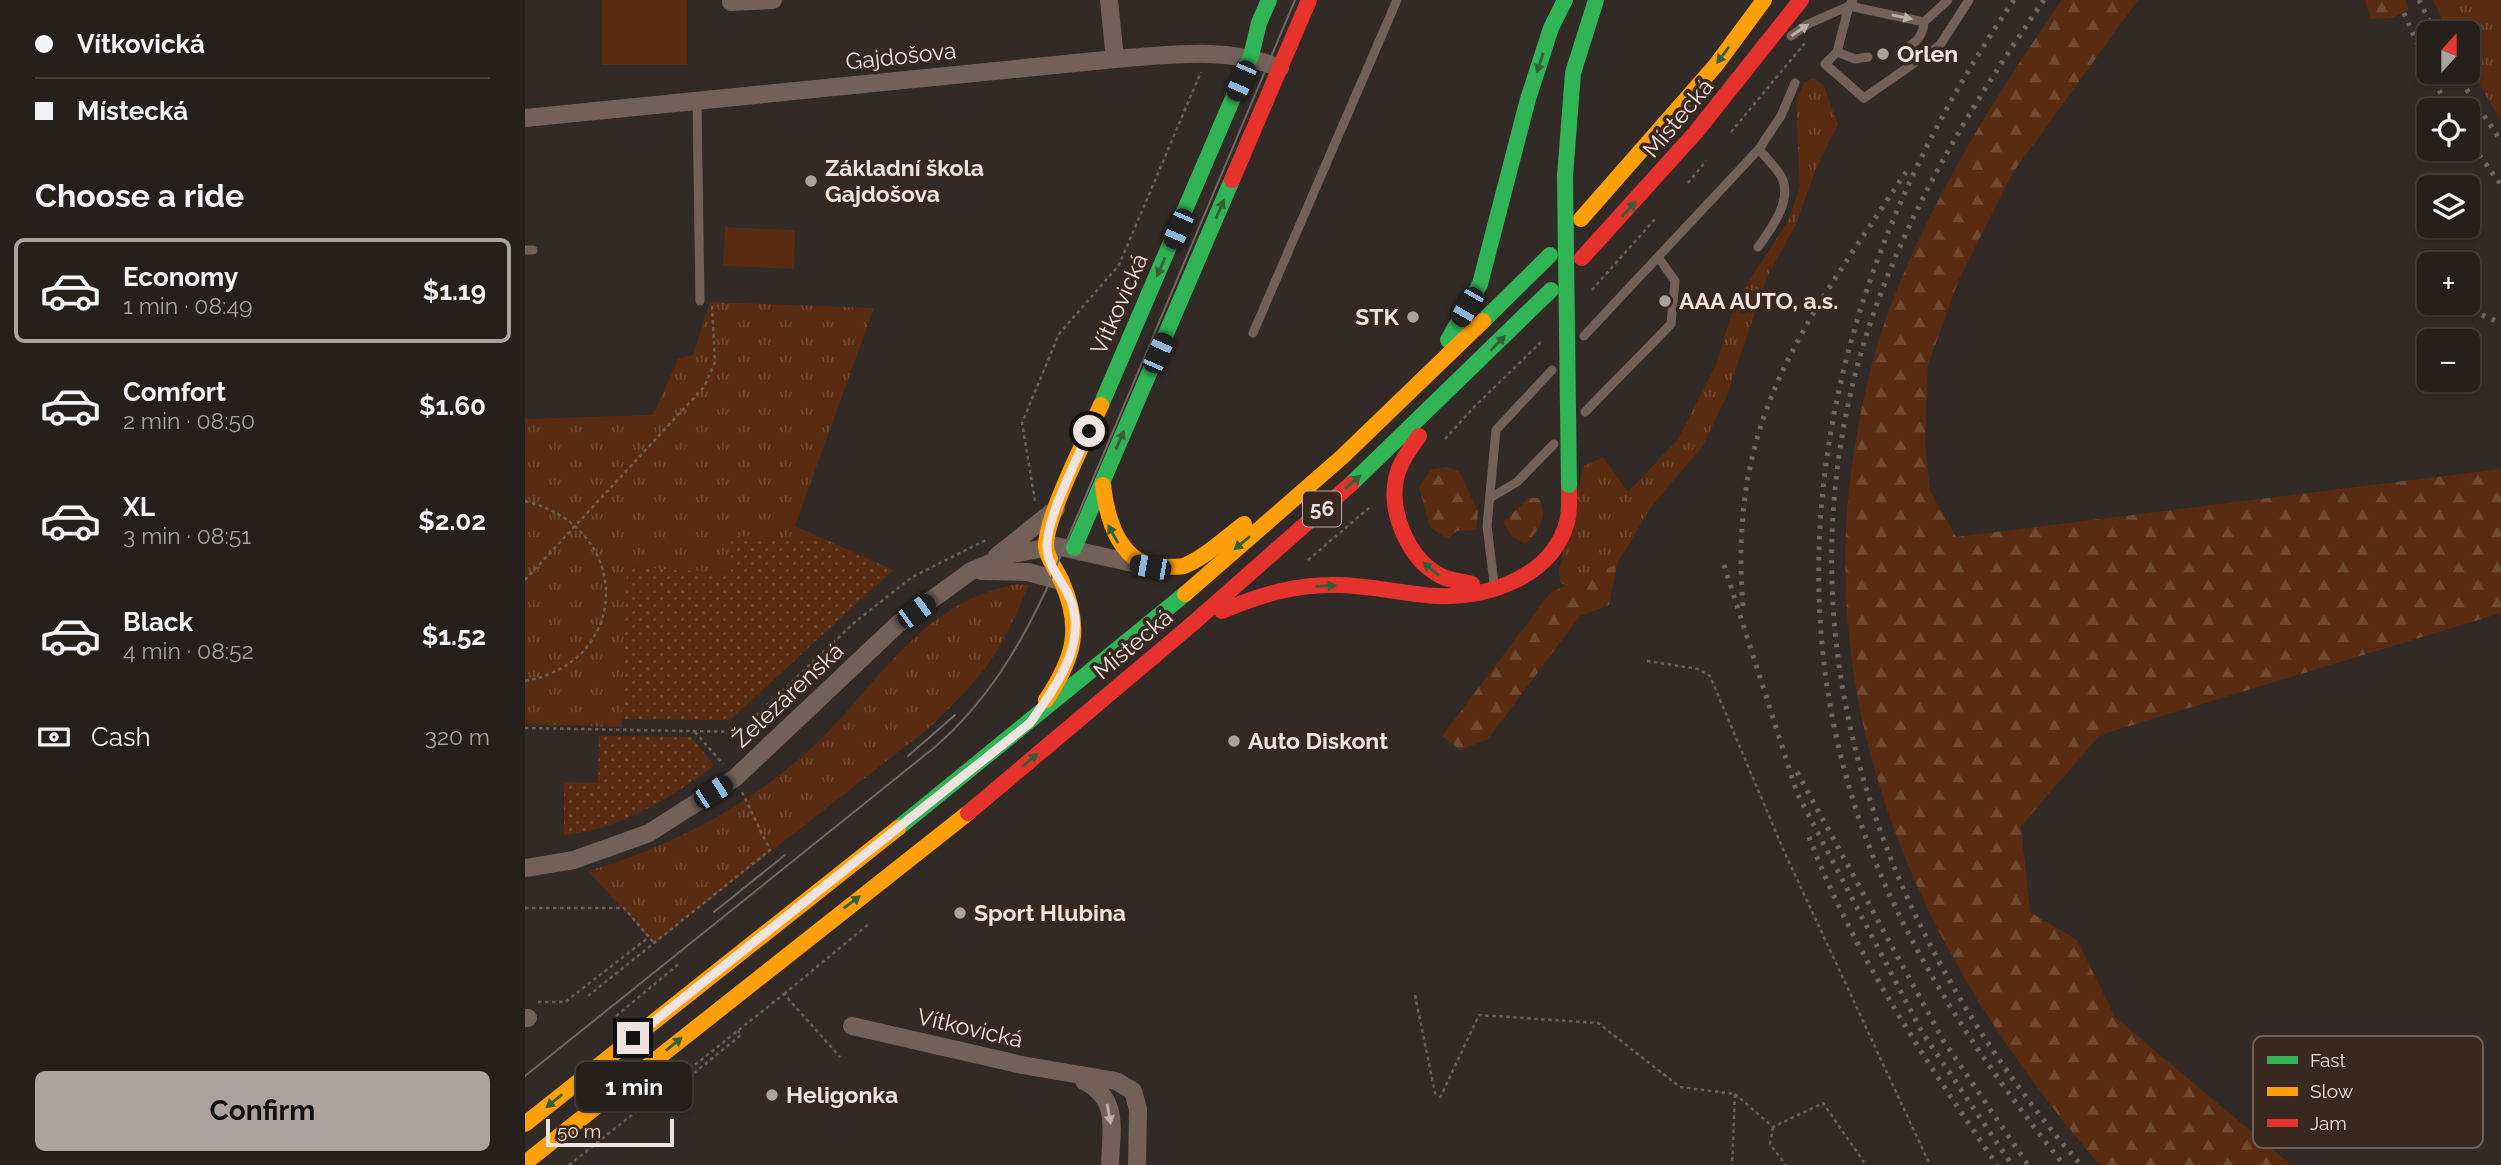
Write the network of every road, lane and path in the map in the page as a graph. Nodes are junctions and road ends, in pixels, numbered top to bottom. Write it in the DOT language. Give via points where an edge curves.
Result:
graph roads {
  1 [pos="773,0"];
  2 [pos="1109,0"];
  3 [pos="1269,0"];
  4 [pos="1309,0"];
  5 [pos="1397,0"];
  6 [pos="1565,0"];
  7 [pos="1597,0"];
  8 [pos="1763,0"];
  9 [pos="1801,0"];
  10 [pos="1948,0"];
  11 [pos="1969,0"];
  12 [pos="731,2"];
  13 [pos="1851,3"];
  14 [pos="1924,22"];
  15 [pos="1899,51"];
  16 [pos="1837,52"];
  17 [pos="1209,53"];
  18 [pos="1251,56"];
  19 [pos="1868,57"];
  20 [pos="1115,59"];
  21 [pos="1750,67"];
  22 [pos="1280,68"];
  23 [pos="1795,83"];
  24 [pos="697,102"];
  25 [pos="525,118"];
  26 [pos="1759,149"];
  27 [pos="1581,219"];
  28 [pos="1758,247"];
  29 [pos="1550,255"];
  30 [pos="1658,257"];
  31 [pos="1582,258"];
  32 [pos="1551,290"];
  33 [pos="701,301"];
  34 [pos="1253,333"];
  35 [pos="1584,336"];
  36 [pos="1552,370"];
  37 [pos="1426,377"];
  38 [pos="1450,391"];
  39 [pos="1585,412"];
  40 [pos="1554,444"];
  41 [pos="1102,480"];
  42 [pos="1313,483"];
  43 [pos="1490,498"];
  44 [pos="525,501"];
  45 [pos="1036,505"];
  46 [pos="1056,509"];
  47 [pos="577,524"];
  48 [pos="994,536"];
  49 [pos="1047,547"];
  50 [pos="1074,548"];
  51 [pos="989,563"];
  52 [pos="1150,567"];
  53 [pos="971,570"];
  54 [pos="525,580"];
  55 [pos="1061,581"];
  56 [pos="1495,588"];
  57 [pos="1191,625"];
  58 [pos="1647,661"];
  59 [pos="525,681"];
  60 [pos="1030,723"];
  61 [pos="525,728"];
  62 [pos="695,732"];
  63 [pos="735,778"];
  64 [pos="525,868"];
  65 [pos="525,908"];
  66 [pos="649,937"];
  67 [pos="654,943"];
  68 [pos="680,963"];
  69 [pos="1415,995"];
  70 [pos="587,996"];
  71 [pos="616,1016"];
  72 [pos="526,1018"];
  73 [pos="852,1026"];
  74 [pos="737,1031"];
  75 [pos="840,1057"];
  76 [pos="694,1073"];
  77 [pos="1078,1077"];
  78 [pos="1735,1094"];
  79 [pos="525,1124"];
  80 [pos="1773,1127"];
  81 [pos="525,1163"];
  82 [pos="569,1165"];
  83 [pos="1110,1165"];
  84 [pos="1137,1165"];
  85 [pos="1732,1165"];
  86 [pos="1786,1165"];
  87 [pos="1866,1165"];
  88 [pos="1930,1165"];
  1 -- 12 [label="street"];
  2 -- 20 [label="street"];
  3 -- 18 [label="main road, Vítkovická"];
  4 -- 22 [label="main road"];
  5 -- 34 [label="lane"];
  6 -- 37 [label="main road, one-way" via="1528,99 1480,284"];
  7 -- 56 [label="main road, bridge" via="1573,74 1568,107 1568,521 1553,550 1528,575"];
  8 -- 27 [label="main road, Místecká, one-way" via="1716,65"];
  9 -- 21 [label="main road, Místecká"];
  10 -- 14 [label="lane"];
  11 -- 16 [label="lane" via="1940,45 1864,98 1825,64"];
  13 -- 14 [label="lane, one-way"];
  13 -- 16 [label="lane"];
  21 -- 13 [label="lane, one-way" via="1808,24"];
  14 -- 15 [label="lane" via="1916,42"];
  16 -- 19 [label="lane" via="1856,59"];
  17 -- 18 [label="street, Gajdošova"];
  17 -- 20 [label="street, Gajdošova"];
  17 -- 45 [label="path" via="1119,265 1059,334 1022,423"];
  18 -- 22 [label="street, Gajdošova"];
  18 -- 46 [label="main road, Vítkovická, one-way"];
  20 -- 24 [label="street, Gajdošova"];
  31 -- 21 [label="main road, Místecká, one-way" via="1653,184"];
  41 -- 22 [label="main road, one-way"];
  23 -- 26 [label="lane" via="1781,116"];
  24 -- 25 [label="street, Gajdošova"];
  24 -- 33 [label="lane"];
  26 -- 28 [label="lane" via="1782,178 1784,198 1777,221"];
  26 -- 30 [label="lane"];
  29 -- 37 [label="main road, Místecká / 56"];
  30 -- 35 [label="lane"];
  30 -- 39 [label="lane" via="1675,281 1671,324"];
  38 -- 32 [label="main road, Místecká / 56, one-way"];
  33 -- 47 [label="path" via="712,300 715,362 711,376"];
  36 -- 43 [label="lane" via="1496,430"];
  37 -- 42 [label="main road, Místecká / 56"];
  56 -- 38 [label="main road, one-way" via="1442,577 1426,567 1399,517 1396,479 1406,455"];
  57 -- 38 [label="main road, Místecká / 56, one-way"];
  40 -- 43 [label="lane" via="1517,482"];
  41 -- 50 [label="main road"];
  52 -- 41 [label="main road, one-way" via="1112,537"];
  42 -- 52 [label="main road" via="1283,494 1185,566"];
  42 -- 60 [label="main road, Místecká / 56, one-way"];
  43 -- 56 [label="lane" via="1487,526"];
  44 -- 47 [label="path" via="554,509"];
  46 -- 49 [label="main road, Vítkovická"];
  46 -- 51 [label="street"];
  47 -- 54 [label="path"];
  47 -- 59 [label="path" via="592,542 603,567 604,612 596,634 580,655 563,668"];
  48 -- 62 [label="path" via="912,577 854,623 739,732"];
  49 -- 50 [label="street, Železárenská"];
  49 -- 51 [label="street, Železárenská"];
  49 -- 55 [label="main road"];
  50 -- 52 [label="street, Železárenská"];
  51 -- 53 [label="street, Železárenská"];
  53 -- 55 [label="street" via="1028,572"];
  53 -- 63 [label="street, Železárenská" via="898,624"];
  55 -- 60 [label="main road" via="1070,599 1076,634 1062,676"];
  57 -- 56 [label="main road, one-way" via="1261,593 1300,586 1345,585 1448,596"];
  81 -- 57 [label="main road, Místecká / 56, one-way" via="933,842"];
  58 -- 88 [label="path" via="1699,669 1710,676 1783,849"];
  60 -- 79 [label="main road, Místecká / 56, one-way"];
  61 -- 62 [label="path"];
  62 -- 63 [label="path"];
  63 -- 64 [label="street, Železárenská" via="649,833 574,860"];
  63 -- 67 [label="path" via="770,850"];
  65 -- 66 [label="path" via="624,908"];
  66 -- 67 [label="path"];
  66 -- 72 [label="path" via="565,1002 528,1002"];
  67 -- 70 [label="path"];
  68 -- 71 [label="path"];
  69 -- 78 [label="path" via="1438,1098 1479,1015 1598,1023 1680,1087"];
  73 -- 77 [label="street, Vítkovická"];
  74 -- 75 [label="path" via="784,994"];
  74 -- 76 [label="path" via="741,1035"];
  74 -- 82 [label="path"];
  77 -- 83 [label="street, Vítkovická, one-way" via="1100,1089 1108,1104"];
  77 -- 84 [label="street, Vítkovická" via="1115,1081 1133,1091 1138,1109"];
  78 -- 80 [label="path"];
  78 -- 85 [label="path"];
  80 -- 86 [label="path" via="1769,1144"];
  80 -- 87 [label="path" via="1823,1103"];
}
